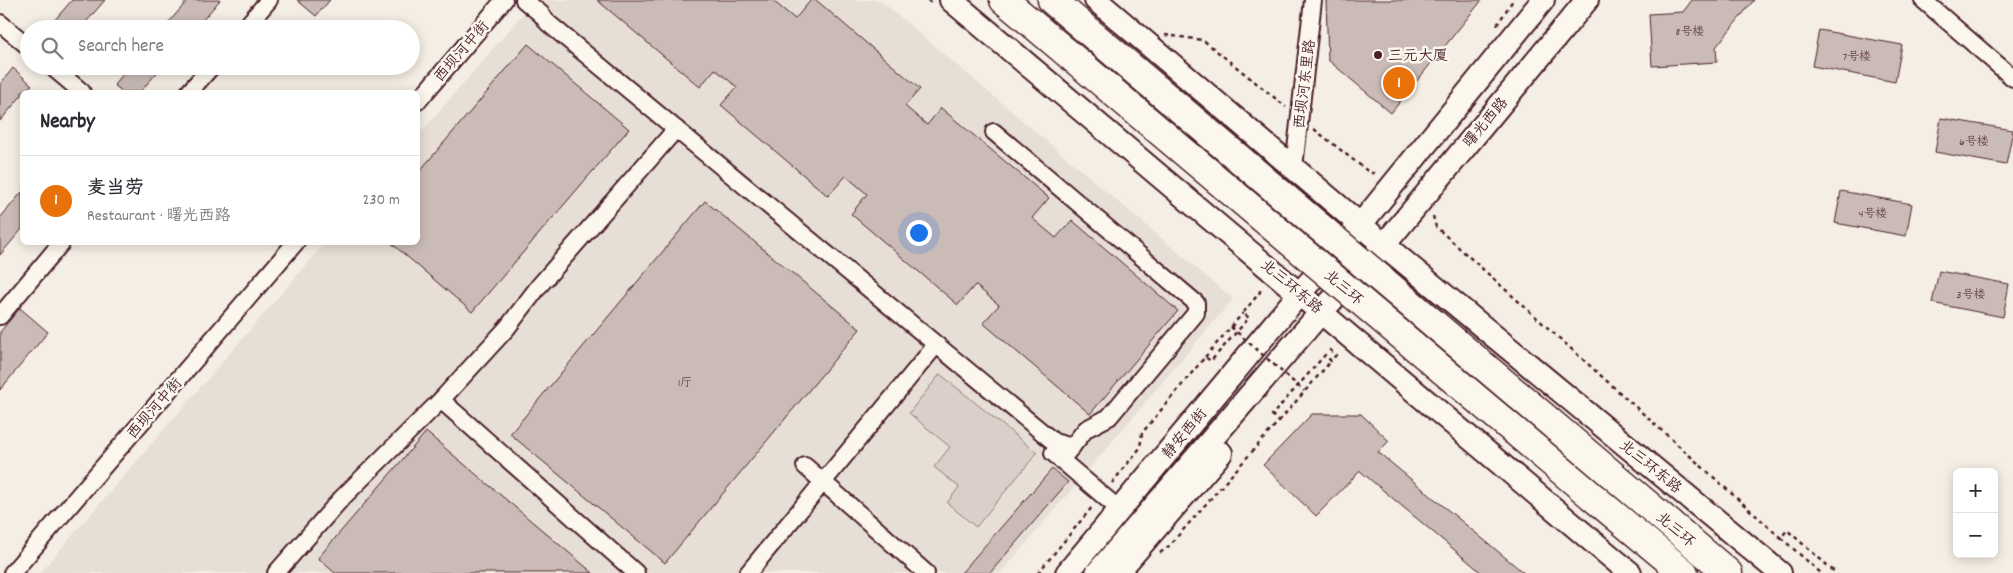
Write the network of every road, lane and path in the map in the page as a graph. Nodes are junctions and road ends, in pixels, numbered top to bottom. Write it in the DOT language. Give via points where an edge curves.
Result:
graph roads {
  1 [pos="269,0"];
  2 [pos="504,0"];
  3 [pos="524,0"];
  4 [pos="928,0"];
  5 [pos="1004,0"];
  6 [pos="1052,0"];
  7 [pos="1096,0"];
  8 [pos="1313,0"];
  9 [pos="1512,0"];
  10 [pos="1543,0"];
  11 [pos="1587,0"];
  12 [pos="1922,0"];
  13 [pos="943,3"];
  14 [pos="252,20"];
  15 [pos="0,23"];
  16 [pos="1495,29"];
  17 [pos="1164,35"];
  18 [pos="20,40"];
  19 [pos="62,75"];
  20 [pos="204,75"];
  21 [pos="2013,78"];
  22 [pos="80,90"];
  23 [pos="191,90"];
  24 [pos="420,99"];
  25 [pos="1300,118"];
  26 [pos="1248,128"];
  27 [pos="676,129"];
  28 [pos="994,132"];
  29 [pos="1294,167"];
  30 [pos="1381,174"];
  31 [pos="1186,196"];
  32 [pos="1432,214"];
  33 [pos="1361,224"];
  34 [pos="1384,244"];
  35 [pos="59,245"];
  36 [pos="293,245"];
  37 [pos="1260,282"];
  38 [pos="1295,288"];
  39 [pos="1243,313"];
  40 [pos="1327,315"];
  41 [pos="0,316"];
  42 [pos="1231,327"];
  43 [pos="936,344"];
  44 [pos="1503,344"];
  45 [pos="1340,350"];
  46 [pos="1205,357"];
  47 [pos="1332,361"];
  48 [pos="1304,392"];
  49 [pos="441,400"];
  50 [pos="1443,414"];
  51 [pos="1279,421"];
  52 [pos="1072,447"];
  53 [pos="804,466"];
  54 [pos="823,482"];
  55 [pos="1111,502"];
  56 [pos="1160,525"];
  57 [pos="1781,538"];
  58 [pos="1116,550"];
  59 [pos="1156,557"];
  60 [pos="284,570"];
  61 [pos="12,573"];
  62 [pos="636,573"];
  63 [pos="748,573"];
  64 [pos="926,573"];
  65 [pos="1038,573"];
  66 [pos="1052,573"];
  67 [pos="1067,573"];
  68 [pos="1097,573"];
  69 [pos="1117,573"];
  70 [pos="1630,573"];
  71 [pos="1684,573"];
  72 [pos="1728,573"];
  73 [pos="1780,573"];
  74 [pos="1821,573"];
  75 [pos="1836,573"];
  1 -- 14 [label="street"];
  2 -- 24 [label="street, 西坝河中街"];
  3 -- 27 [label="street"];
  4 -- 13 [label="path"];
  5 -- 71 [label="highway, 北三环, bridge"];
  6 -- 72 [label="highway, 北三环, bridge"];
  7 -- 26 [label="street"];
  8 -- 25 [label="street, 西坝河东里路"];
  9 -- 16 [label="path"];
  10 -- 33 [label="street"];
  11 -- 34 [label="street, 曙光西路"];
  12 -- 21 [label="street"];
  13 -- 31 [label="street, 北三环东路"];
  15 -- 18 [label="street"];
  17 -- 25 [label="path" via="1203,40"];
  19 -- 22 [label="street"];
  20 -- 23 [label="street"];
  25 -- 29 [label="street, 西坝河东里路"];
  25 -- 30 [label="path" via="1370,173"];
  26 -- 29 [label="street"];
  26 -- 31 [label="street"];
  27 -- 43 [label="street"];
  27 -- 49 [label="street" via="539,286 507,328"];
  28 -- 52 [label="street" via="1196,303 1196,313 1109,417 1086,429"];
  29 -- 33 [label="street"];
  31 -- 38 [label="street, 北三环东路"];
  32 -- 57 [label="path" via="1436,227"];
  33 -- 34 [label="street, 北三环东路"];
  33 -- 38 [label="street, 静安西街"];
  34 -- 40 [label="street, 曙光西路"];
  34 -- 44 [label="street, 北三环东路"];
  35 -- 41 [label="street"];
  36 -- 61 [label="street, 西坝河中街"];
  37 -- 39 [label="path" via="1260,292"];
  38 -- 40 [label="street, 北三环东路"];
  38 -- 55 [label="street, 静安西街"];
  39 -- 42 [label="path"];
  39 -- 46 [label="path" via="1249,318 1211,361"];
  40 -- 50 [label="street, 北三环东路"];
  40 -- 56 [label="street"];
  40 -- 58 [label="street, 静安西街"];
  42 -- 46 [label="path"];
  42 -- 48 [label="path, bridge"];
  43 -- 52 [label="street" via="1054,442"];
  43 -- 54 [label="street"];
  44 -- 50 [label="street"];
  44 -- 73 [label="street, 北三环东路"];
  45 -- 47 [label="path" via="1330,350 1336,355"];
  46 -- 55 [label="path" via="1142,433 1140,448"];
  47 -- 48 [label="path"];
  47 -- 51 [label="path" via="1325,355 1313,368 1272,415"];
  48 -- 51 [label="path"];
  49 -- 60 [label="street" via="342,499"];
  49 -- 62 [label="street"];
  50 -- 70 [label="street, 北三环东路"];
  51 -- 59 [label="path"];
  52 -- 55 [label="street" via="1057,457"];
  53 -- 54 [label="street"];
  54 -- 63 [label="street"];
  54 -- 64 [label="street"];
  55 -- 65 [label="path"];
  55 -- 66 [label="street"];
  55 -- 67 [label="street, 静安西街"];
  56 -- 58 [label="street"];
  56 -- 69 [label="street"];
  57 -- 74 [label="path"];
  57 -- 75 [label="path" via="1787,530"];
  58 -- 68 [label="street, 静安西街"];
}
